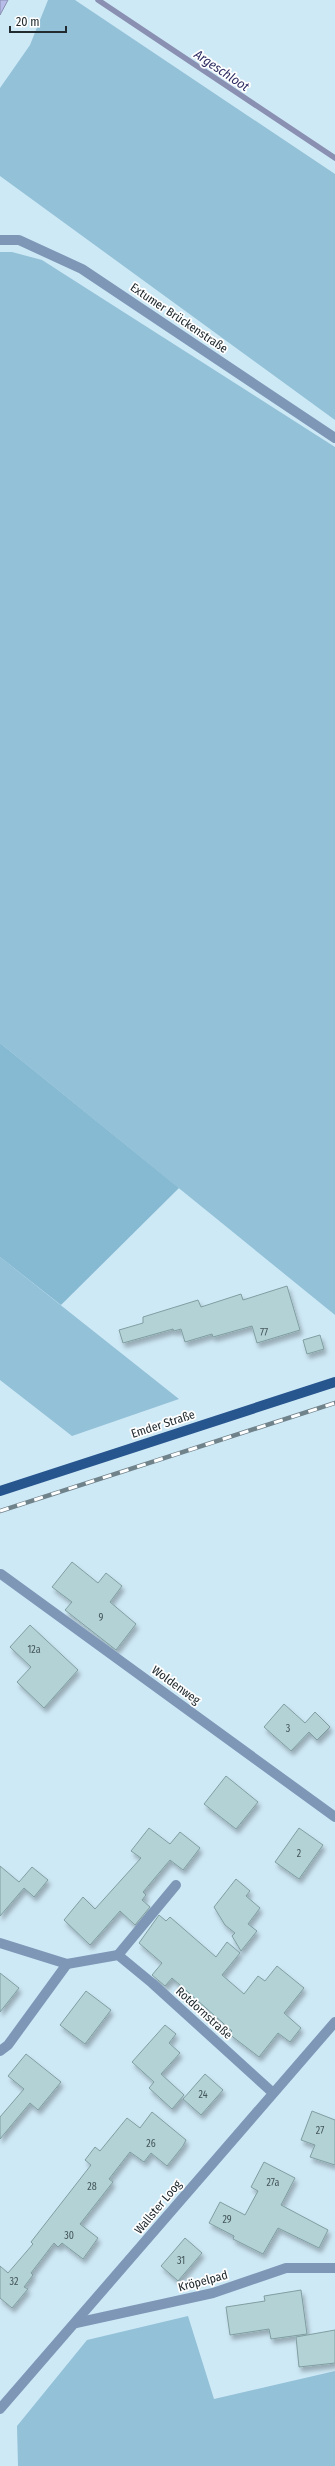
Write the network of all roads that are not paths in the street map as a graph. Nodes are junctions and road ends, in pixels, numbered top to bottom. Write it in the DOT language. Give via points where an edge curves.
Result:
graph roads {
  1 [pos="0,240"];
  2 [pos="335,438"];
  3 [pos="335,1382"];
  4 [pos="0,1491"];
  5 [pos="1,1574"];
  6 [pos="335,1817"];
  7 [pos="176,1885"];
  8 [pos="0,1943"];
  9 [pos="118,1955"];
  10 [pos="67,1964"];
  11 [pos="335,2022"];
  12 [pos="0,2051"];
  13 [pos="272,2092"];
  14 [pos="335,2268"];
  15 [pos="76,2323"];
  16 [pos="0,2409"];
  1 -- 2 [label="street, Extumer Brückenstraße" via="19,240 82,269"];
  3 -- 4 [label="main road, Emder Straße"];
  5 -- 6 [label="street, Woldenweg"];
  7 -- 9 [label="street"];
  8 -- 10 [label="street"];
  9 -- 10 [label="street"];
  9 -- 13 [label="street, Rotdornstraße"];
  10 -- 12 [label="street" via="8,2045"];
  11 -- 13 [label="street, Wallster Loog"];
  13 -- 15 [label="street, Wallster Loog"];
  14 -- 15 [label="street, Kröpelpad" via="286,2268 213,2294"];
  15 -- 16 [label="street, Wallster Loog"];
}
